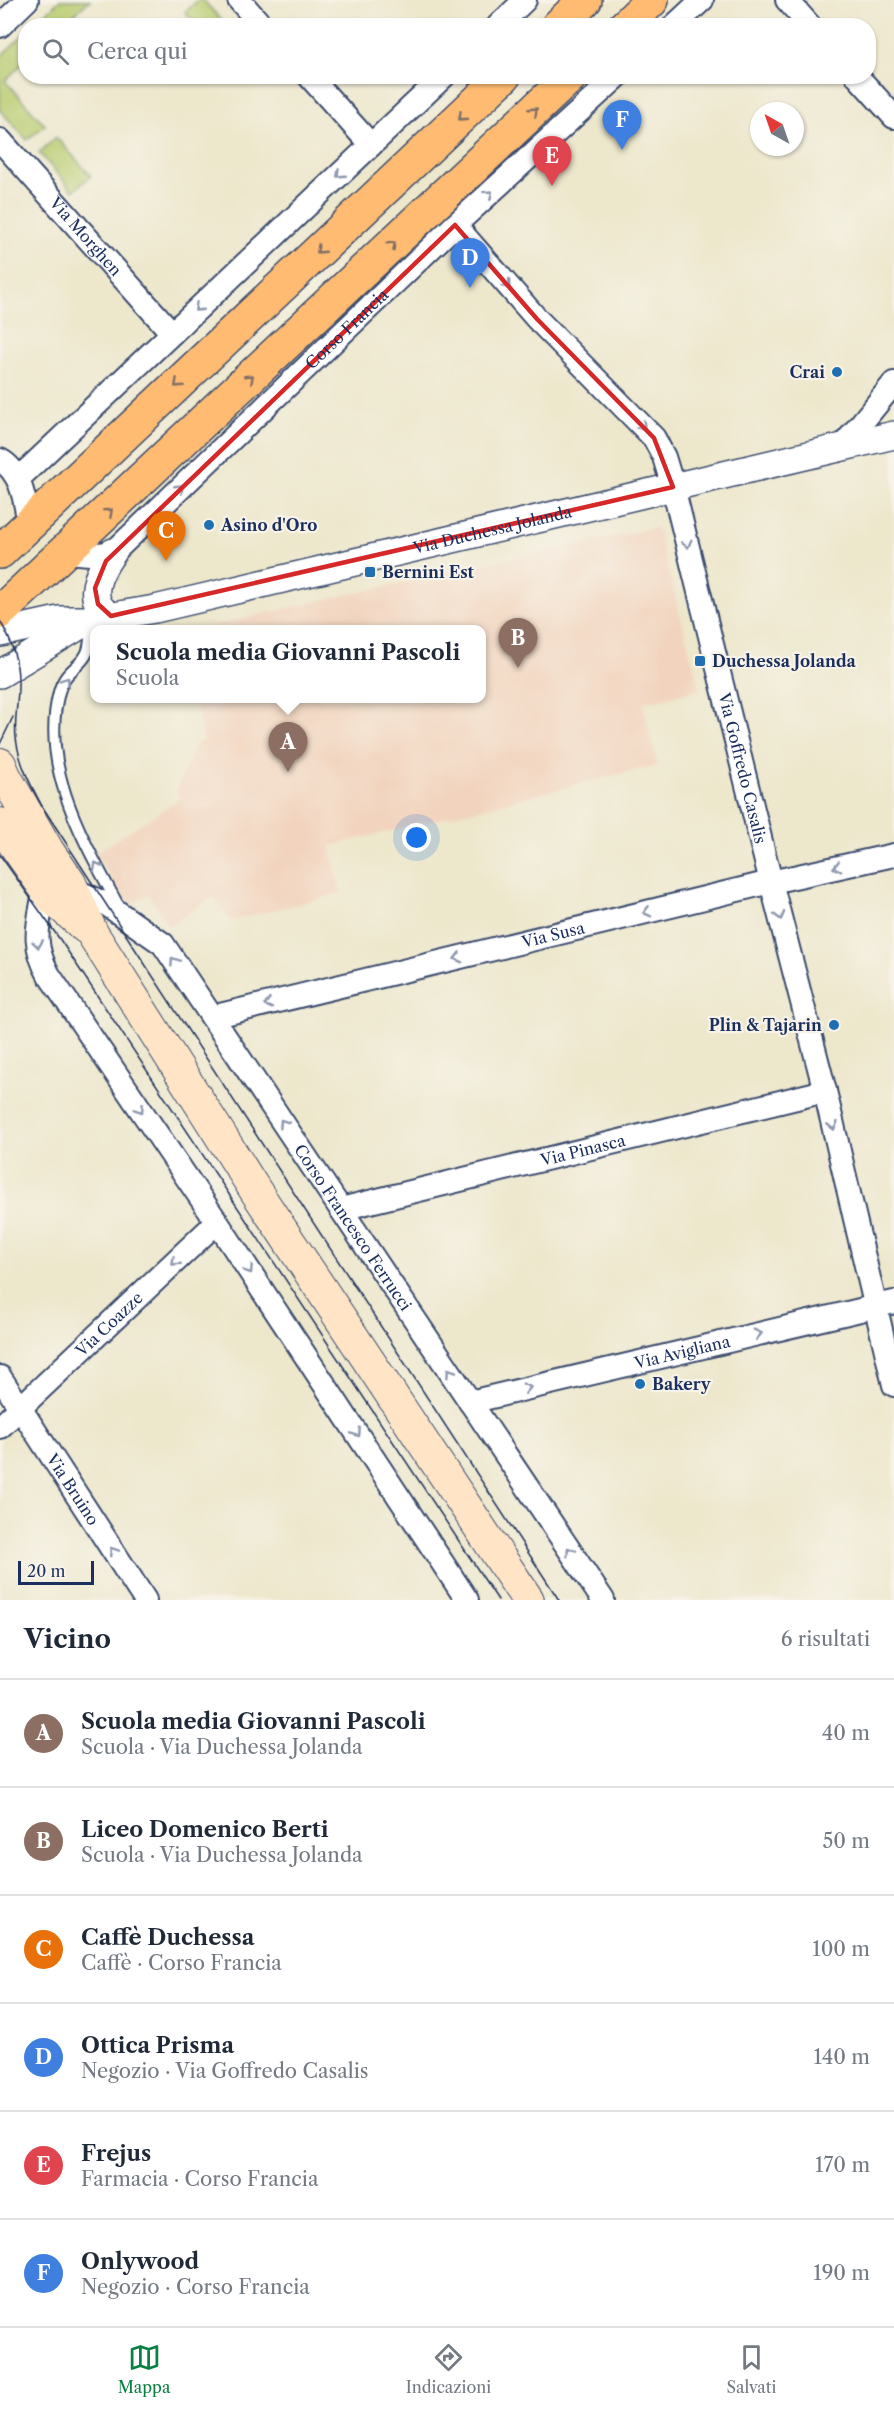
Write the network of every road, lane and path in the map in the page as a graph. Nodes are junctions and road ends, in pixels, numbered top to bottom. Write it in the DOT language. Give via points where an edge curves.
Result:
graph roads {
  1 [pos="27,0"];
  2 [pos="239,0"];
  3 [pos="525,0"];
  4 [pos="585,0"];
  5 [pos="652,0"];
  6 [pos="702,0"];
  7 [pos="787,0"];
  8 [pos="255,18"];
  9 [pos="506,18"];
  10 [pos="566,18"];
  11 [pos="633,18"];
  12 [pos="683,18"];
  13 [pos="803,18"];
  14 [pos="0,26"];
  15 [pos="316,84"];
  16 [pos="436,84"];
  17 [pos="496,84"];
  18 [pos="563,84"];
  19 [pos="609,84"];
  20 [pos="864,84"];
  21 [pos="894,117"];
  22 [pos="0,140"];
  23 [pos="371,145"];
  24 [pos="455,225"];
  25 [pos="172,333"];
  26 [pos="894,383"];
  27 [pos="894,435"];
  28 [pos="843,446"];
  29 [pos="0,460"];
  30 [pos="18,478"];
  31 [pos="674,487"];
  32 [pos="29,524"];
  33 [pos="0,552"];
  34 [pos="66,552"];
  35 [pos="113,552"];
  36 [pos="0,612"];
  37 [pos="100,618"];
  38 [pos="97,625"];
  39 [pos="0,633"];
  40 [pos="90,646"];
  41 [pos="0,674"];
  42 [pos="0,764"];
  43 [pos="0,824"];
  44 [pos="894,855"];
  45 [pos="771,882"];
  46 [pos="59,888"];
  47 [pos="125,918"];
  48 [pos="212,1017"];
  49 [pos="825,1091"];
  50 [pos="341,1209"];
  51 [pos="217,1222"];
  52 [pos="885,1304"];
  53 [pos="0,1377"];
  54 [pos="894,1385"];
  55 [pos="470,1402"];
  56 [pos="20,1407"];
  57 [pos="0,1427"];
  58 [pos="145,1600"];
  59 [pos="467,1600"];
  60 [pos="528,1600"];
  61 [pos="603,1600"];
  1 -- 14 [label="street"];
  2 -- 8 [label="street"];
  3 -- 9 [label="street"];
  4 -- 10 [label="main road"];
  5 -- 11 [label="main road"];
  6 -- 12 [label="street"];
  7 -- 13 [label="street"];
  15 -- 23 [label="street"];
  16 -- 23 [label="street"];
  17 -- 32 [label="main road, one-way"];
  34 -- 18 [label="main road, Corso Francia, one-way"];
  24 -- 19 [label="street, Corso Francia, one-way"];
  20 -- 21 [label="street"];
  22 -- 25 [label="street, Via Morghen"];
  23 -- 25 [label="street, one-way"];
  24 -- 31 [label="street, Via Goffredo Casalis, one-way" via="537,319 654,438"];
  35 -- 24 [label="street, Corso Francia, one-way"];
  25 -- 30 [label="street"];
  26 -- 28 [label="street"];
  27 -- 28 [label="street, Via Duchessa Jolanda"];
  28 -- 31 [label="street, Via Duchessa Jolanda"];
  29 -- 30 [label="street"];
  30 -- 32 [label="street"];
  31 -- 37 [label="street, Via Duchessa Jolanda" via="155,609"];
  31 -- 45 [label="street, Via Goffredo Casalis, one-way"];
  32 -- 33 [label="main road"];
  34 -- 35 [label="street"];
  34 -- 36 [label="main road, Corso Francia"];
  35 -- 37 [label="street" via="101,569 95,588 98,604 105,613"];
  38 -- 37 [label="lane, one-way"];
  37 -- 39 [label="street, Via Duchessa Jolanda" via="59,620"];
  37 -- 41 [label="street, Via Duchessa Jolanda"];
  47 -- 40 [label="lane, one-way" via="77,825 55,749 60,690"];
  42 -- 46 [label="main road"];
  43 -- 46 [label="main road"];
  44 -- 45 [label="street, Via Susa, one-way"];
  45 -- 48 [label="street, Via Susa, one-way"];
  45 -- 49 [label="street, Via Goffredo Casalis, one-way"];
  46 -- 47 [label="street, Corso Francesco Ferrucci" via="106,904"];
  46 -- 51 [label="street, one-way" via="36,934 42,963"];
  46 -- 60 [label="main road" via="52,898 92,933 257,1193"];
  48 -- 47 [label="street, Corso Francesco Ferrucci, one-way" via="163,944"];
  50 -- 48 [label="street, Corso Francesco Ferrucci, one-way"];
  49 -- 50 [label="street, Via Pinasca"];
  49 -- 52 [label="street, Via Goffredo Casalis, one-way"];
  55 -- 50 [label="street, Corso Francesco Ferrucci, one-way"];
  51 -- 56 [label="street, Via Coazze, one-way"];
  51 -- 59 [label="street, one-way"];
  52 -- 54 [label="street, Via Goffredo Casalis"];
  55 -- 52 [label="street, Via Avigliana, one-way"];
  53 -- 56 [label="street, Via Bruino"];
  61 -- 55 [label="street, Corso Francesco Ferrucci, one-way"];
  56 -- 57 [label="street, Via Coazze"];
  58 -- 56 [label="street, Via Bruino, one-way"];
}
